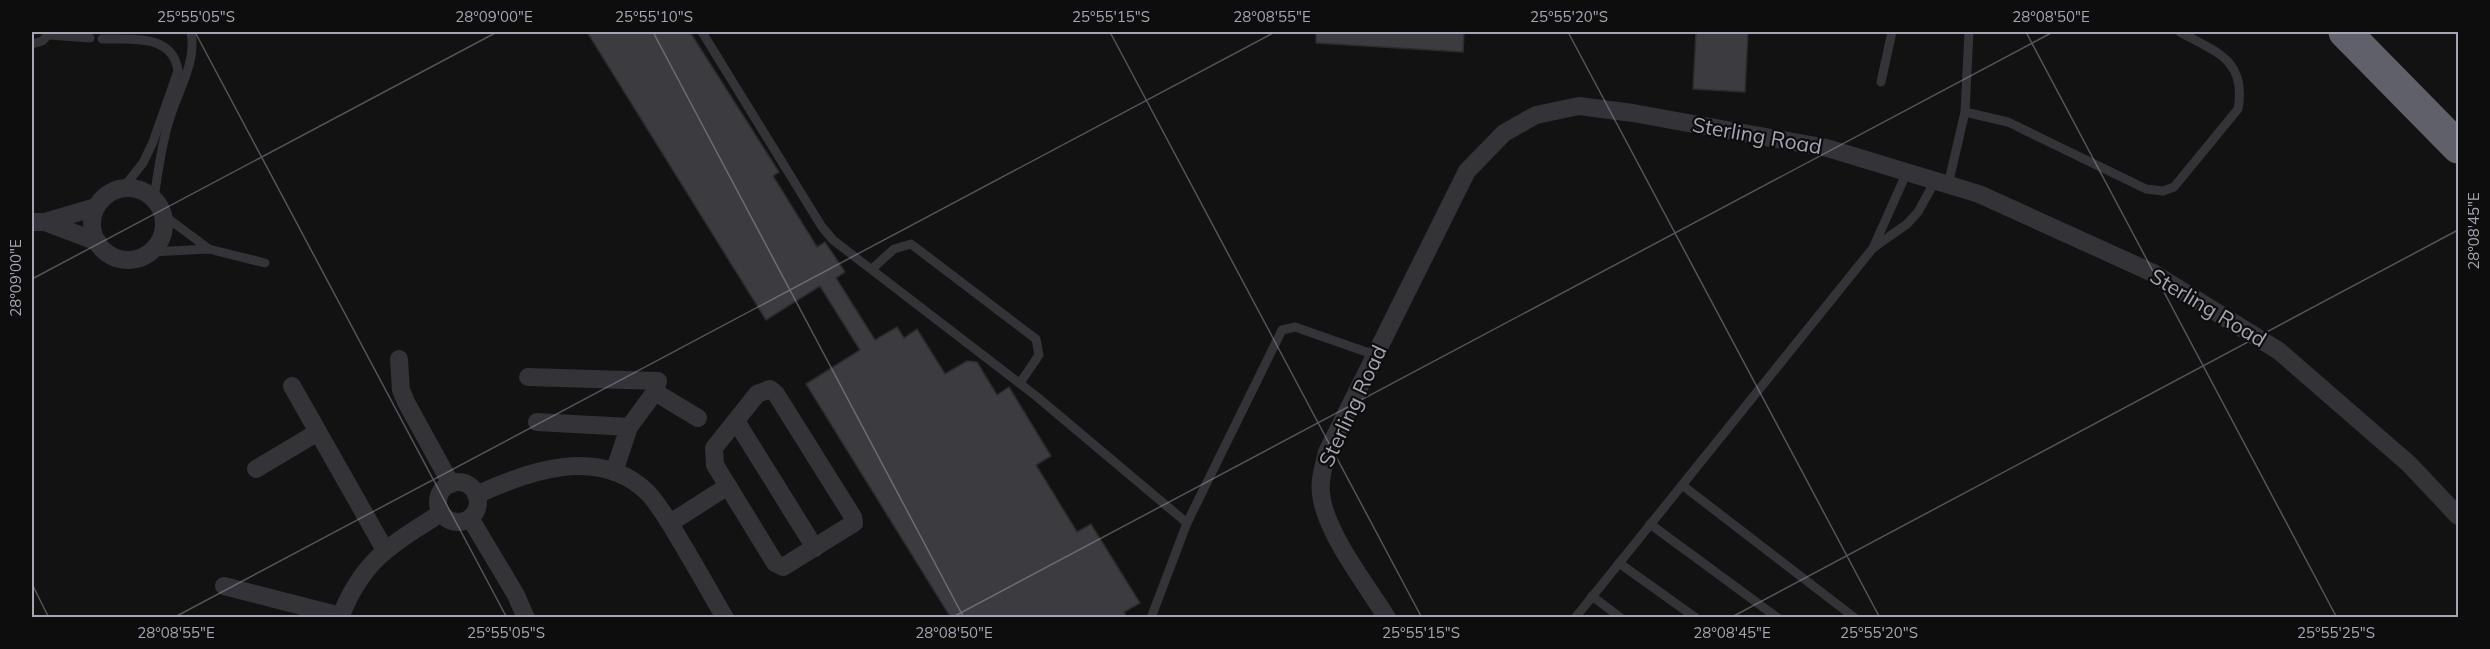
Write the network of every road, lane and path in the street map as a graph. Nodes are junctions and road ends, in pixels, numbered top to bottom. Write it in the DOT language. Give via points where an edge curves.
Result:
graph roads {
  1 [pos="190,32"];
  2 [pos="702,32"];
  3 [pos="1892,32"];
  4 [pos="1969,32"];
  5 [pos="2180,32"];
  6 [pos="2345,32"];
  7 [pos="50,33"];
  8 [pos="90,38"];
  9 [pos="102,39"];
  10 [pos="32,44"];
  11 [pos="1881,82"];
  12 [pos="1965,112"];
  13 [pos="2458,147"];
  14 [pos="1907,172"];
  15 [pos="1942,183"];
  16 [pos="123,188"];
  17 [pos="158,206"];
  18 [pos="96,207"];
  19 [pos="38,222"];
  20 [pos="98,242"];
  21 [pos="1873,248"];
  22 [pos="209,249"];
  23 [pos="150,252"];
  24 [pos="265,263"];
  25 [pos="872,269"];
  26 [pos="1375,355"];
  27 [pos="399,359"];
  28 [pos="528,377"];
  29 [pos="1020,384"];
  30 [pos="292,386"];
  31 [pos="655,392"];
  32 [pos="698,418"];
  33 [pos="736,421"];
  34 [pos="537,422"];
  35 [pos="628,427"];
  36 [pos="318,432"];
  37 [pos="256,469"];
  38 [pos="614,472"];
  39 [pos="450,484"];
  40 [pos="1682,485"];
  41 [pos="728,486"];
  42 [pos="476,495"];
  43 [pos="441,513"];
  44 [pos="2458,516"];
  45 [pos="470,518"];
  46 [pos="670,523"];
  47 [pos="1187,523"];
  48 [pos="1650,524"];
  49 [pos="815,548"];
  50 [pos="385,550"];
  51 [pos="1619,563"];
  52 [pos="224,586"];
  53 [pos="1592,596"];
  54 [pos="340,617"];
  55 [pos="526,618"];
  56 [pos="725,618"];
  57 [pos="1151,618"];
  58 [pos="1386,618"];
  59 [pos="1575,618"];
  60 [pos="1622,618"];
  61 [pos="1696,618"];
  62 [pos="1778,618"];
  63 [pos="1855,618"];
  1 -- 17 [label="lane" via="188,71 169,119"];
  2 -- 25 [label="lane" via="822,226 833,240"];
  3 -- 11 [label="lane"];
  4 -- 12 [label="lane"];
  5 -- 12 [label="lane" via="2227,58 2239,81 2240,99 2238,109 2175,187 2163,191 2146,189 2008,122"];
  6 -- 13 [label="highway"];
  7 -- 8 [label="lane"];
  7 -- 10 [label="lane"];
  9 -- 16 [label="lane" via="153,41 170,50 177,62 178,71 153,142 143,163"];
  12 -- 15 [label="lane"];
  14 -- 15 [label="street, Sterling Road"];
  14 -- 21 [label="lane"];
  14 -- 26 [label="street, Sterling Road" via="1827,148 1633,113 1579,106 1536,115 1504,133 1467,171"];
  15 -- 21 [label="lane" via="1907,224"];
  15 -- 44 [label="street, Sterling Road" via="1979,194 2153,273 2279,351 2409,464"];
  16 -- 17 [label="street" via="140,190"];
  16 -- 18 [label="street" via="112,191"];
  17 -- 22 [label="lane"];
  17 -- 23 [label="street" via="164,223 163,236"];
  18 -- 19 [label="street"];
  18 -- 20 [label="street" via="93,231"];
  19 -- 20 [label="street"];
  20 -- 23 [label="street" via="118,259 132,260"];
  21 -- 40 [label="lane"];
  22 -- 23 [label="lane"];
  22 -- 24 [label="lane"];
  25 -- 29 [label="lane"];
  25 -- 29 [label="lane" via="894,249 911,244 986,298 1036,339 1039,355"];
  26 -- 47 [label="lane" via="1295,327 1282,330"];
  26 -- 58 [label="street, Sterling Road" via="1327,452 1321,493 1334,532"];
  27 -- 39 [label="street" via="401,390"];
  28 -- 31 [label="street" via="657,380"];
  29 -- 47 [label="lane"];
  30 -- 36 [label="street"];
  31 -- 32 [label="street"];
  31 -- 35 [label="street"];
  33 -- 41 [label="street" via="714,448 715,465"];
  33 -- 49 [label="street"];
  33 -- 49 [label="street" via="756,394 770,389 848,508 854,523"];
  34 -- 35 [label="street"];
  35 -- 38 [label="street"];
  36 -- 37 [label="street"];
  36 -- 50 [label="street"];
  38 -- 42 [label="street" via="567,466 534,471"];
  38 -- 46 [label="street" via="648,493"];
  39 -- 42 [label="street" via="466,484"];
  39 -- 43 [label="street" via="439,496"];
  40 -- 48 [label="lane"];
  40 -- 63 [label="lane"];
  41 -- 46 [label="street"];
  41 -- 49 [label="street" via="779,567"];
  42 -- 45 [label="street" via="475,512"];
  43 -- 45 [label="street" via="451,521"];
  43 -- 50 [label="street"];
  45 -- 55 [label="street"];
  46 -- 56 [label="street"];
  47 -- 57 [label="lane"];
  48 -- 51 [label="lane"];
  48 -- 62 [label="lane"];
  50 -- 54 [label="street" via="356,581"];
  51 -- 53 [label="lane"];
  51 -- 61 [label="lane"];
  52 -- 54 [label="street"];
  53 -- 59 [label="lane"];
  53 -- 60 [label="lane"];
}
